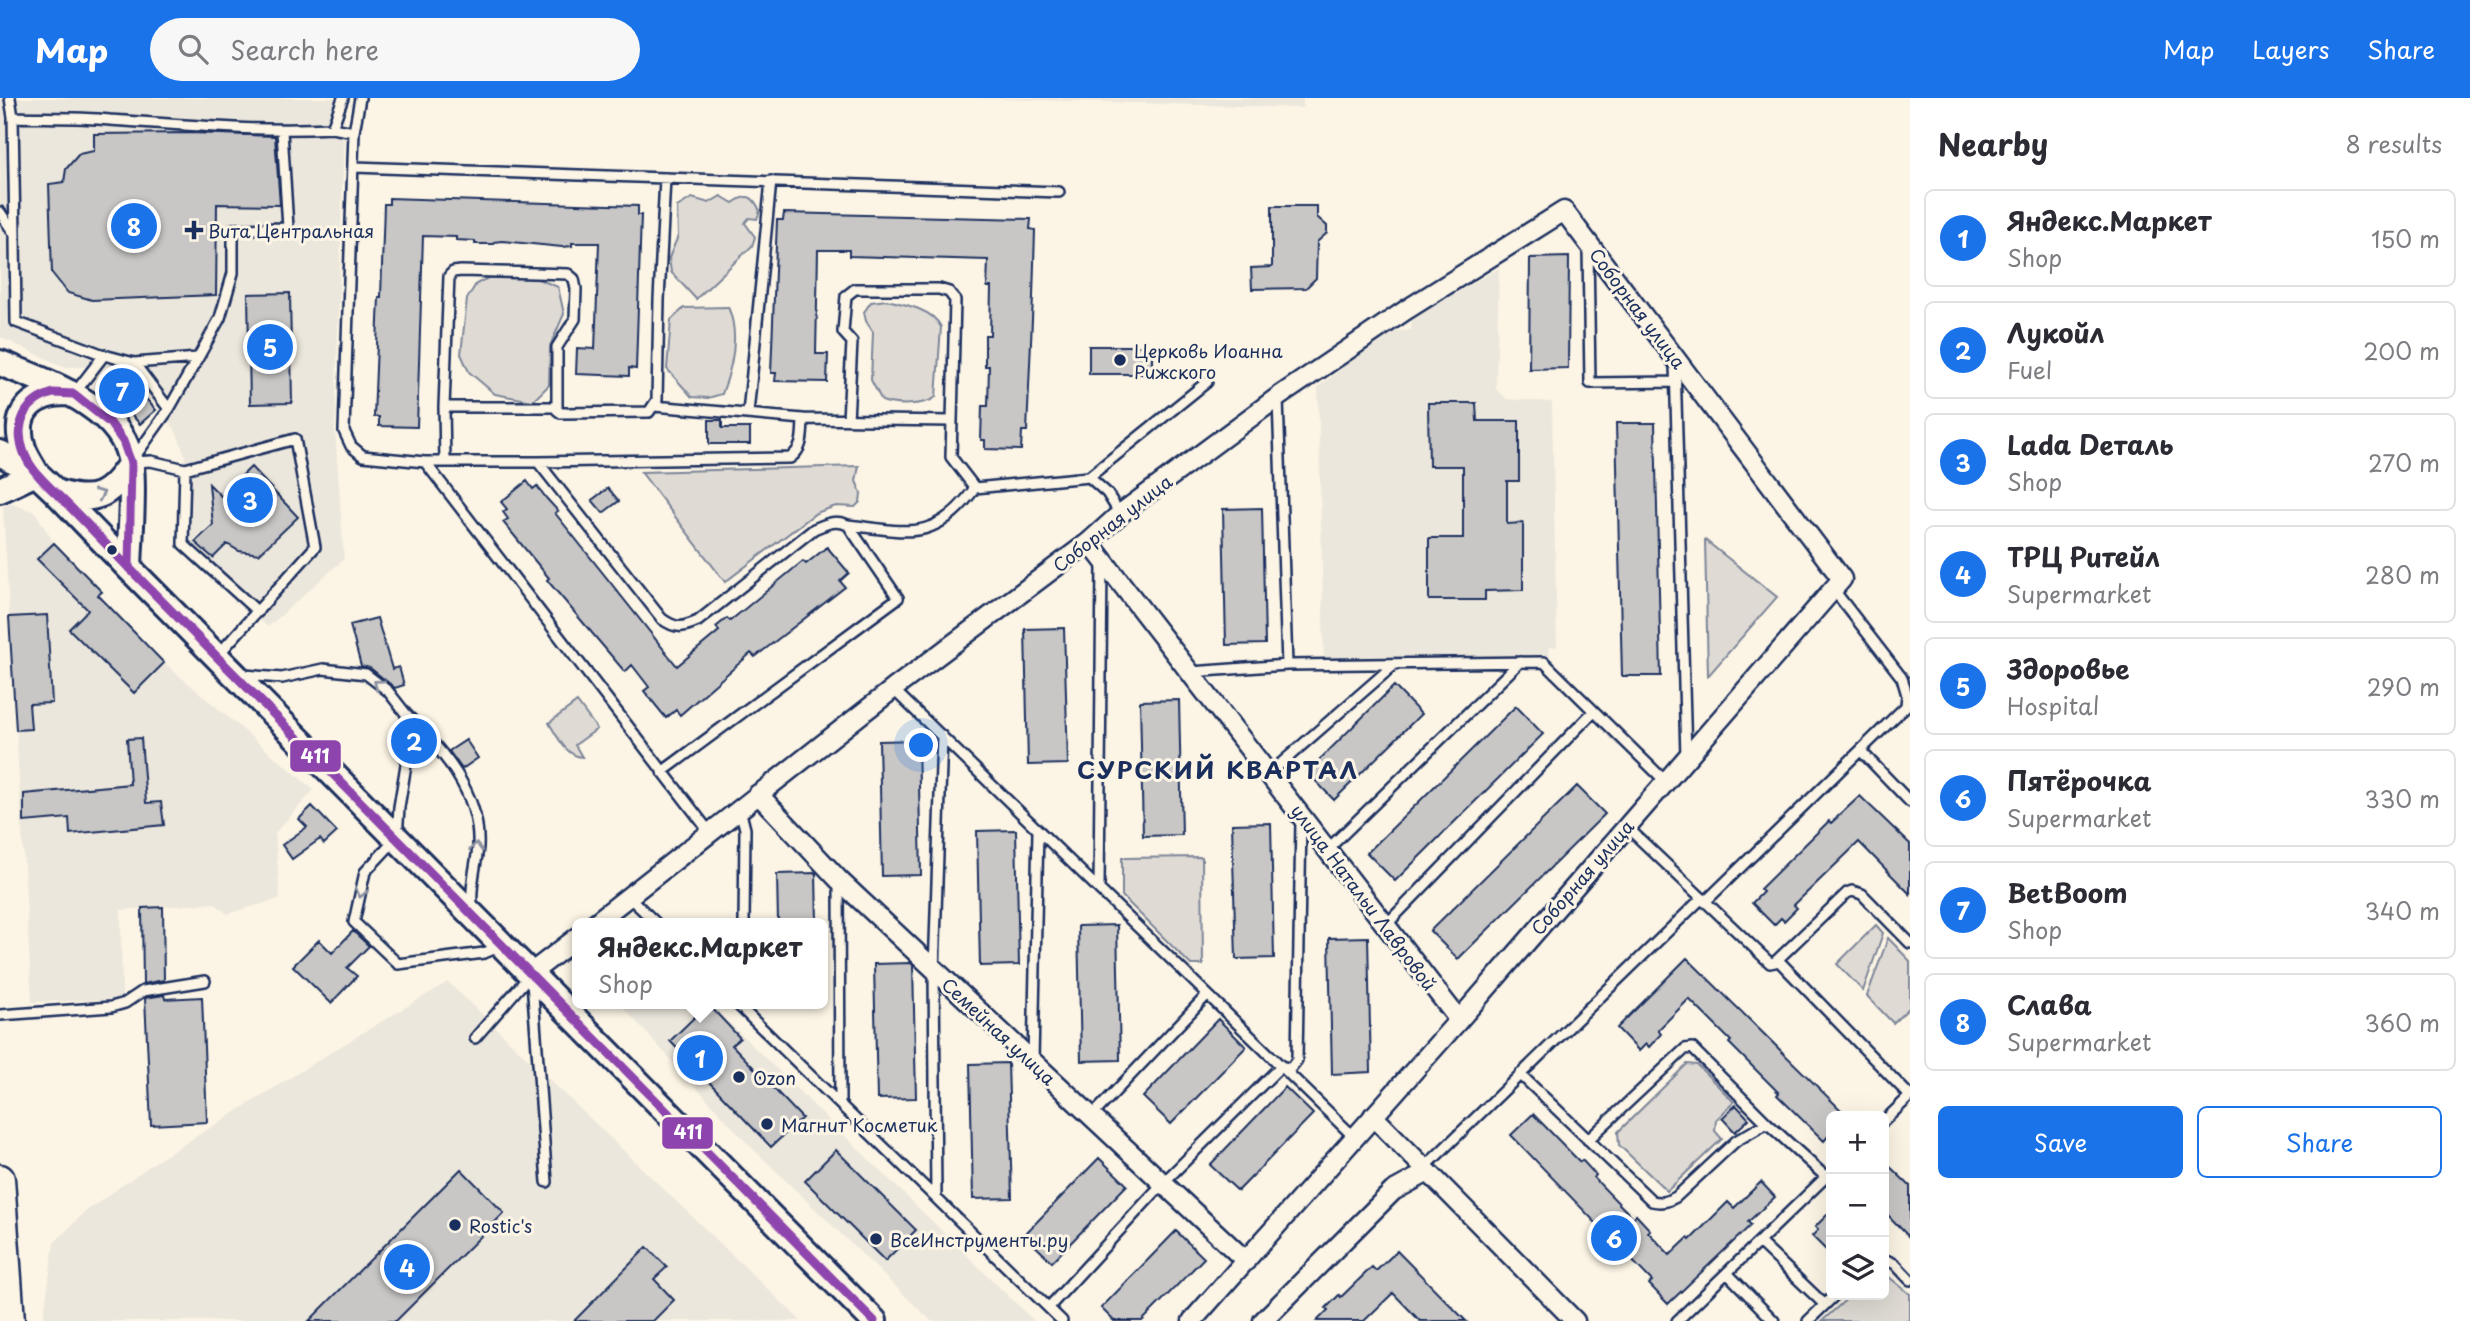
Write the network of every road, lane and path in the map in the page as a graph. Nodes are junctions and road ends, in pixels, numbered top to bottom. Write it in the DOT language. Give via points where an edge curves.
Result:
graph roads {
  1 [pos="10,98"];
  2 [pos="342,98"];
  3 [pos="360,98"];
  4 [pos="13,117"];
  5 [pos="332,128"];
  6 [pos="282,131"];
  7 [pos="354,132"];
  8 [pos="354,167"];
  9 [pos="665,178"];
  10 [pos="771,181"];
  11 [pos="1059,192"];
  12 [pos="0,212"];
  13 [pos="15,235"];
  14 [pos="1588,242"];
  15 [pos="104,355"];
  16 [pos="198,358"];
  17 [pos="1675,358"];
  18 [pos="0,363"];
  19 [pos="134,363"];
  20 [pos="1207,382"];
  21 [pos="1676,382"];
  22 [pos="74,394"];
  23 [pos="1278,397"];
  24 [pos="654,406"];
  25 [pos="444,407"];
  26 [pos="557,407"];
  27 [pos="169,409"];
  28 [pos="748,413"];
  29 [pos="803,419"];
  30 [pos="848,420"];
  31 [pos="952,421"];
  32 [pos="0,453"];
  33 [pos="425,462"];
  34 [pos="445,462"];
  35 [pos="538,462"];
  36 [pos="131,463"];
  37 [pos="185,469"];
  38 [pos="36,473"];
  39 [pos="1089,477"];
  40 [pos="975,488"];
  41 [pos="0,490"];
  42 [pos="56,492"];
  43 [pos="1120,514"];
  44 [pos="848,525"];
  45 [pos="1089,542"];
  46 [pos="1102,561"];
  47 [pos="129,568"];
  48 [pos="1833,589"];
  49 [pos="258,612"];
  50 [pos="217,657"];
  51 [pos="1520,662"];
  52 [pos="1395,664"];
  53 [pos="1287,666"];
  54 [pos="1189,672"];
  55 [pos="235,674"];
  56 [pos="893,689"];
  57 [pos="1594,711"];
  58 [pos="406,714"];
  59 [pos="942,736"];
  60 [pos="1861,751"];
  61 [pos="1686,758"];
  62 [pos="662,772"];
  63 [pos="1269,773"];
  64 [pos="1665,781"];
  65 [pos="758,794"];
  66 [pos="1910,803"];
  67 [pos="740,810"];
  68 [pos="1302,815"];
  69 [pos="1626,826"];
  70 [pos="1038,830"];
  71 [pos="711,834"];
  72 [pos="397,838"];
  73 [pos="1328,849"];
  74 [pos="839,880"];
  75 [pos="1099,889"];
  76 [pos="629,897"];
  77 [pos="1704,900"];
  78 [pos="473,914"];
  79 [pos="602,918"];
  80 [pos="651,918"];
  81 [pos="744,918"];
  82 [pos="1386,925"];
  83 [pos="572,942"];
  84 [pos="1910,943"];
  85 [pos="504,946"];
  86 [pos="1778,960"];
  87 [pos="934,971"];
  88 [pos="531,973"];
  89 [pos="205,981"];
  90 [pos="1207,995"];
  91 [pos="744,1009"];
  92 [pos="0,1015"];
  93 [pos="1459,1020"];
  94 [pos="475,1038"];
  95 [pos="1033,1062"];
  96 [pos="1281,1066"];
  97 [pos="1520,1074"];
  98 [pos="1908,1101"];
  99 [pos="840,1104"];
  100 [pos="1373,1116"];
  101 [pos="1091,1117"];
  102 [pos="1889,1117"];
  103 [pos="1767,1123"];
  104 [pos="1354,1137"];
  105 [pos="1588,1140"];
  106 [pos="1426,1170"];
  107 [pos="1827,1174"];
  108 [pos="1826,1177"];
  109 [pos="0,1179"];
  110 [pos="547,1182"];
  111 [pos="1164,1182"];
  112 [pos="936,1197"];
  113 [pos="1759,1242"];
  114 [pos="1246,1261"];
  115 [pos="1889,1261"];
  116 [pos="1727,1273"];
  117 [pos="1910,1280"];
  118 [pos="1830,1300"];
  119 [pos="1825,1305"];
  120 [pos="1049,1307"];
  121 [pos="10,1321"];
  122 [pos="874,1321"];
  123 [pos="1062,1321"];
  124 [pos="1192,1321"];
  125 [pos="1263,1321"];
  126 [pos="1575,1321"];
  127 [pos="1677,1321"];
  128 [pos="1773,1321"];
  129 [pos="1808,1321"];
  1 -- 4 [label="lane"];
  2 -- 5 [label="lane"];
  3 -- 7 [label="lane"];
  4 -- 6 [label="lane"];
  4 -- 13 [label="lane"];
  5 -- 6 [label="lane"];
  5 -- 7 [label="lane"];
  6 -- 16 [label="lane" via="288,228 233,229 233,273 220,318"];
  7 -- 8 [label="lane"];
  8 -- 9 [label="lane"];
  8 -- 33 [label="lane" via="344,431 351,446 363,456"];
  9 -- 10 [label="lane"];
  9 -- 24 [label="lane"];
  10 -- 11 [label="lane"];
  10 -- 28 [label="lane"];
  12 -- 13 [label="lane"];
  13 -- 15 [label="lane" via="16,322"];
  14 -- 17 [label="street, Соборная улица"];
  14 -- 21 [label="lane" via="1590,383"];
  14 -- 23 [label="street, Соборная улица" via="1564,211"];
  15 -- 19 [label="lane"];
  15 -- 22 [label="lane"];
  16 -- 19 [label="lane"];
  16 -- 27 [label="lane"];
  17 -- 21 [label="lane"];
  17 -- 48 [label="street, Соборная улица" via="1842,579"];
  18 -- 22 [label="main road"];
  19 -- 27 [label="lane"];
  20 -- 39 [label="lane"];
  21 -- 61 [label="lane"];
  22 -- 36 [label="main road" via="110,423 124,441"];
  22 -- 38 [label="main road" via="39,397 21,419 23,449"];
  23 -- 43 [label="street, Соборная улица"];
  23 -- 53 [label="lane"];
  24 -- 26 [label="lane" via="642,413 561,413"];
  24 -- 28 [label="lane"];
  25 -- 26 [label="lane"];
  25 -- 26 [label="lane" via="447,282 453,272 461,271 559,273 574,279 575,319 557,347"];
  25 -- 34 [label="lane"];
  27 -- 36 [label="lane"];
  28 -- 29 [label="lane"];
  29 -- 30 [label="lane"];
  29 -- 35 [label="lane" via="802,446 790,458"];
  30 -- 31 [label="lane"];
  30 -- 31 [label="lane" via="852,342 843,332 846,296 855,289 939,289 955,300"];
  31 -- 40 [label="lane" via="951,457"];
  32 -- 38 [label="main road"];
  33 -- 34 [label="lane"];
  33 -- 62 [label="lane"];
  34 -- 35 [label="lane"];
  35 -- 44 [label="lane" via="672,626 682,628 698,621 814,529 829,523"];
  36 -- 37 [label="lane" via="151,461"];
  42 -- 36 [label="main road, one-way" via="76,499 103,494"];
  36 -- 47 [label="main road"];
  37 -- 49 [label="lane" via="183,544"];
  37 -- 49 [label="lane" via="295,439 315,547"];
  38 -- 41 [label="main road"];
  38 -- 42 [label="main road"];
  39 -- 40 [label="lane"];
  39 -- 43 [label="lane" via="1107,493"];
  40 -- 44 [label="lane" via="963,505 933,528 903,531"];
  42 -- 47 [label="main road"];
  43 -- 45 [label="street, Соборная улица"];
  44 -- 62 [label="lane" via="898,598"];
  45 -- 46 [label="street, улица Натальи Лавровой"];
  45 -- 56 [label="street, Соборная улица"];
  46 -- 54 [label="street, улица Натальи Лавровой"];
  46 -- 75 [label="lane"];
  47 -- 50 [label="main road"];
  48 -- 60 [label="lane" via="1902,678 1907,695 1906,706"];
  48 -- 61 [label="street, Соборная улица"];
  49 -- 50 [label="lane"];
  50 -- 55 [label="main road"];
  51 -- 52 [label="lane"];
  51 -- 57 [label="lane" via="1544,662"];
  51 -- 73 [label="lane"];
  52 -- 53 [label="lane"];
  52 -- 63 [label="lane"];
  53 -- 54 [label="lane"];
  54 -- 63 [label="street, улица Натальи Лавровой"];
  58 -- 55 [label="lane, one-way" via="388,691 366,674 323,669 282,678"];
  55 -- 72 [label="main road"];
  56 -- 59 [label="lane"];
  56 -- 65 [label="street, Соборная улица"];
  57 -- 64 [label="lane"];
  57 -- 82 [label="lane"];
  58 -- 72 [label="lane" via="409,747"];
  78 -- 58 [label="lane, one-way" via="476,814 435,743"];
  59 -- 70 [label="lane"];
  59 -- 87 [label="lane"];
  60 -- 66 [label="lane"];
  60 -- 77 [label="lane"];
  61 -- 64 [label="street, Соборная улица"];
  62 -- 71 [label="lane"];
  63 -- 68 [label="street, улица Натальи Лавровой"];
  64 -- 69 [label="street, Соборная улица"];
  65 -- 67 [label="street, Соборная улица"];
  65 -- 74 [label="street, Семейная улица"];
  67 -- 71 [label="street, Соборная улица"];
  67 -- 81 [label="lane" via="745,830"];
  68 -- 73 [label="street, улица Натальи Лавровой"];
  68 -- 96 [label="lane" via="1297,1060 1290,1069"];
  69 -- 77 [label="lane"];
  69 -- 93 [label="street, Соборная улица"];
  70 -- 75 [label="lane"];
  70 -- 95 [label="lane"];
  71 -- 76 [label="street, Соборная улица"];
  72 -- 78 [label="main road"];
  72 -- 85 [label="lane, one-way" via="365,872 354,922 398,964 484,953"];
  73 -- 82 [label="street, улица Натальи Лавровой"];
  74 -- 87 [label="street, Семейная улица"];
  74 -- 99 [label="lane"];
  75 -- 90 [label="lane"];
  76 -- 79 [label="street, Соборная улица"];
  76 -- 80 [label="lane"];
  77 -- 86 [label="lane" via="1768,962"];
  77 -- 97 [label="lane"];
  78 -- 85 [label="main road"];
  82 -- 93 [label="street, улица Натальи Лавровой"];
  83 -- 88 [label="street"];
  84 -- 86 [label="lane" via="1862,894 1852,891"];
  85 -- 88 [label="main road"];
  86 -- 98 [label="lane"];
  87 -- 95 [label="street, Семейная улица"];
  87 -- 112 [label="lane"];
  88 -- 94 [label="lane"];
  88 -- 110 [label="lane"];
  88 -- 122 [label="main road"];
  89 -- 92 [label="lane" via="143,992 111,1007"];
  90 -- 96 [label="lane"];
  90 -- 101 [label="lane"];
  91 -- 99 [label="lane"];
  93 -- 100 [label="street, Соборная улица"];
  95 -- 101 [label="street, Семейная улица"];
  96 -- 104 [label="lane"];
  96 -- 111 [label="lane"];
  97 -- 105 [label="lane"];
  97 -- 106 [label="lane"];
  98 -- 102 [label="lane"];
  99 -- 112 [label="lane"];
  100 -- 104 [label="street, Соборная улица"];
  100 -- 106 [label="street"];
  101 -- 111 [label="street, Семейная улица"];
  103 -- 105 [label="lane" via="1736,1141 1676,1197 1658,1203"];
  103 -- 105 [label="lane" via="1696,1050 1688,1048"];
  103 -- 107 [label="lane"];
  104 -- 114 [label="street, Соборная улица"];
  106 -- 125 [label="street" via="1394,1191"];
  106 -- 126 [label="street"];
  108 -- 113 [label="lane"];
  109 -- 121 [label="main road"];
  111 -- 114 [label="street, Семейная улица"];
  111 -- 120 [label="lane"];
  112 -- 120 [label="lane"];
  113 -- 116 [label="lane"];
  113 -- 119 [label="lane"];
  114 -- 124 [label="street, Соборная улица"];
  115 -- 117 [label="lane"];
  116 -- 127 [label="lane"];
  116 -- 128 [label="lane"];
  118 -- 119 [label="lane"];
  119 -- 129 [label="lane"];
  120 -- 123 [label="lane"];
}
